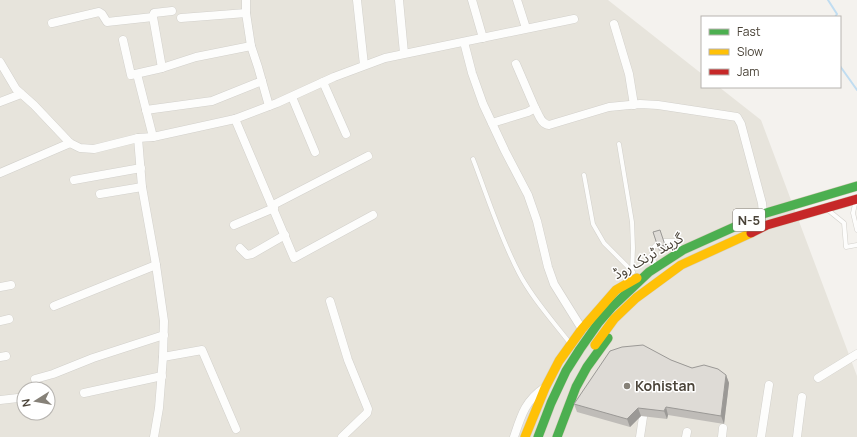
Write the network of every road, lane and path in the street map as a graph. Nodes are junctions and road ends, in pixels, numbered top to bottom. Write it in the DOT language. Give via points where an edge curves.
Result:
graph roads {
  1 [pos="246,0"];
  2 [pos="357,0"];
  3 [pos="399,0"];
  4 [pos="472,0"];
  5 [pos="517,0"];
  6 [pos="172,11"];
  7 [pos="246,13"];
  8 [pos="153,16"];
  9 [pos="181,18"];
  10 [pos="574,19"];
  11 [pos="52,23"];
  12 [pos="614,24"];
  13 [pos="526,28"];
  14 [pos="483,38"];
  15 [pos="123,40"];
  16 [pos="464,42"];
  17 [pos="251,46"];
  18 [pos="404,53"];
  19 [pos="516,64"];
  20 [pos="364,65"];
  21 [pos="1,66"];
  22 [pos="162,68"];
  23 [pos="137,74"];
  24 [pos="262,82"];
  25 [pos="323,82"];
  26 [pos="21,94"];
  27 [pos="292,97"];
  28 [pos="0,102"];
  29 [pos="634,105"];
  30 [pos="269,106"];
  31 [pos="535,108"];
  32 [pos="146,110"];
  33 [pos="235,119"];
  34 [pos="492,122"];
  35 [pos="346,134"];
  36 [pos="153,137"];
  37 [pos="138,138"];
  38 [pos="70,143"];
  39 [pos="619,144"];
  40 [pos="315,152"];
  41 [pos="368,156"];
  42 [pos="474,159"];
  43 [pos="141,168"];
  44 [pos="0,173"];
  45 [pos="584,175"];
  46 [pos="74,180"];
  47 [pos="857,186"];
  48 [pos="142,187"];
  49 [pos="100,194"];
  50 [pos="856,199"];
  51 [pos="273,206"];
  52 [pos="826,208"];
  53 [pos="763,214"];
  54 [pos="372,215"];
  55 [pos="234,225"];
  56 [pos="767,225"];
  57 [pos="857,230"];
  58 [pos="285,235"];
  59 [pos="664,241"];
  60 [pos="657,244"];
  61 [pos="857,245"];
  62 [pos="240,248"];
  63 [pos="683,250"];
  64 [pos="156,265"];
  65 [pos="653,269"];
  66 [pos="635,274"];
  67 [pos="656,282"];
  68 [pos="11,285"];
  69 [pos="0,287"];
  70 [pos="330,301"];
  71 [pos="54,306"];
  72 [pos="9,319"];
  73 [pos="0,321"];
  74 [pos="582,329"];
  75 [pos="164,335"];
  76 [pos="571,344"];
  77 [pos="857,354"];
  78 [pos="163,357"];
  79 [pos="162,376"];
  80 [pos="818,378"];
  81 [pos="35,379"];
  82 [pos="769,385"];
  83 [pos="545,388"];
  84 [pos="84,393"];
  85 [pos="802,397"];
  86 [pos="16,398"];
  87 [pos="0,400"];
  88 [pos="643,417"];
  89 [pos="723,428"];
  90 [pos="236,430"];
  91 [pos="154,437"];
  92 [pos="342,437"];
  93 [pos="514,437"];
  94 [pos="526,437"];
  95 [pos="538,437"];
  96 [pos="546,437"];
  97 [pos="557,437"];
  98 [pos="640,437"];
  99 [pos="722,437"];
  100 [pos="761,437"];
  101 [pos="796,437"];
  1 -- 7 [label="street"];
  2 -- 20 [label="street"];
  3 -- 18 [label="street"];
  4 -- 14 [label="street"];
  5 -- 13 [label="street"];
  6 -- 8 [label="street" via="154,13"];
  7 -- 9 [label="street"];
  7 -- 17 [label="street"];
  8 -- 11 [label="street" via="107,22 99,12"];
  8 -- 22 [label="street"];
  10 -- 13 [label="street"];
  12 -- 29 [label="street"];
  13 -- 14 [label="street"];
  14 -- 16 [label="street"];
  15 -- 23 [label="street" via="131,75"];
  16 -- 18 [label="street"];
  16 -- 34 [label="street" via="472,73"];
  17 -- 22 [label="street"];
  17 -- 24 [label="street"];
  18 -- 20 [label="street"];
  19 -- 31 [label="street"];
  20 -- 25 [label="street"];
  21 -- 26 [label="street"];
  22 -- 23 [label="street"];
  23 -- 32 [label="street"];
  24 -- 30 [label="street"];
  24 -- 32 [label="street" via="212,101"];
  25 -- 27 [label="street"];
  25 -- 35 [label="street"];
  26 -- 28 [label="street"];
  26 -- 38 [label="street"];
  27 -- 30 [label="street"];
  27 -- 40 [label="street"];
  29 -- 31 [label="street" via="609,107 549,125 542,121"];
  29 -- 53 [label="street" via="658,105 737,117 743,131"];
  30 -- 33 [label="street"];
  31 -- 34 [label="street"];
  32 -- 36 [label="street"];
  33 -- 36 [label="street"];
  33 -- 51 [label="street"];
  34 -- 74 [label="street" via="528,195 554,284"];
  36 -- 37 [label="street"];
  37 -- 38 [label="street" via="94,149 80,148"];
  37 -- 43 [label="street"];
  38 -- 44 [label="street"];
  39 -- 66 [label="lane" via="632,222"];
  41 -- 51 [label="street"];
  42 -- 76 [label="lane" via="502,236 520,274 539,305"];
  43 -- 46 [label="street"];
  43 -- 48 [label="street"];
  45 -- 66 [label="lane" via="593,224 604,243"];
  47 -- 53 [label="main road, گرینڈ ٹرنک روڈ / N-5"];
  48 -- 49 [label="street"];
  48 -- 64 [label="street"];
  50 -- 52 [label="main road, گرینڈ ٹرنک روڈ / N-5"];
  50 -- 57 [label="lane" via="853,213"];
  51 -- 55 [label="street"];
  51 -- 58 [label="street"];
  52 -- 56 [label="main road, گرینڈ ٹرنک روڈ / N-5"];
  52 -- 61 [label="lane" via="844,223 846,247"];
  53 -- 56 [label="main road"];
  53 -- 63 [label="main road, گرینڈ ٹرنک روڈ / N-5"];
  54 -- 58 [label="street" via="294,258"];
  56 -- 67 [label="main road, گرینڈ ٹرنک روڈ / N-5" via="681,265"];
  58 -- 62 [label="street" via="252,254 247,255"];
  59 -- 63 [label="lane" via="674,241"];
  60 -- 65 [label="lane" via="651,251"];
  63 -- 65 [label="main road, گرینڈ ٹرنک روڈ / N-5"];
  64 -- 71 [label="street"];
  64 -- 75 [label="street"];
  65 -- 66 [label="main road, گرینڈ ٹرنک روڈ / N-5"];
  65 -- 95 [label="main road" via="612,307 580,349 566,371"];
  66 -- 74 [label="main road, گرینڈ ٹرنک روڈ / N-5" via="616,290"];
  67 -- 96 [label="main road" via="614,319 593,346 575,373"];
  67 -- 97 [label="main road, گرینڈ ٹرنک روڈ / N-5" via="624,318 587,367 576,387"];
  68 -- 69 [label="street"];
  70 -- 92 [label="street" via="348,360 368,409"];
  72 -- 73 [label="street"];
  74 -- 76 [label="main road, گرینڈ ٹرنک روڈ / N-5"];
  75 -- 78 [label="street"];
  75 -- 81 [label="street"];
  76 -- 83 [label="main road, گرینڈ ٹرنک روڈ / N-5"];
  77 -- 80 [label="street"];
  78 -- 79 [label="street"];
  78 -- 90 [label="street" via="202,350"];
  79 -- 84 [label="street"];
  79 -- 91 [label="street"];
  82 -- 100 [label="street"];
  83 -- 93 [label="street" via="534,395 522,413"];
  83 -- 94 [label="main road, گرینڈ ٹرنک روڈ / N-5"];
  85 -- 101 [label="street"];
  86 -- 87 [label="street"];
  88 -- 98 [label="street"];
  89 -- 99 [label="street"];
}
